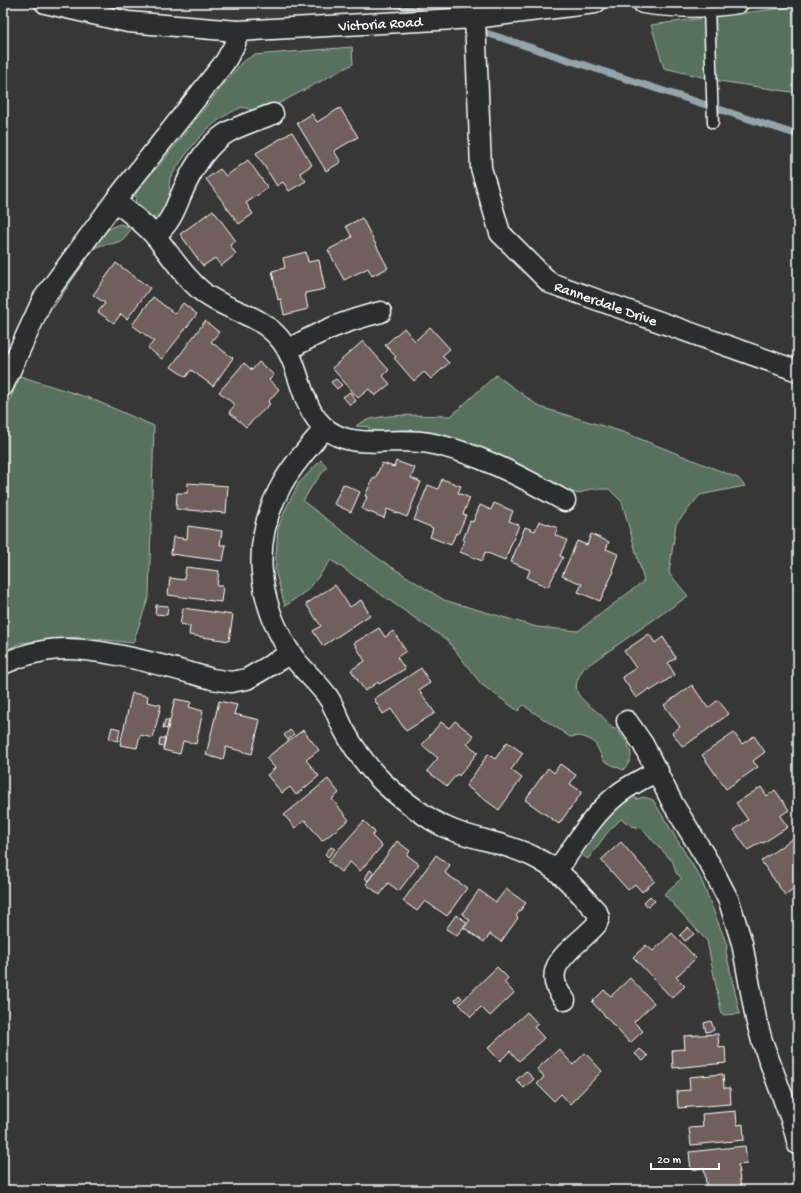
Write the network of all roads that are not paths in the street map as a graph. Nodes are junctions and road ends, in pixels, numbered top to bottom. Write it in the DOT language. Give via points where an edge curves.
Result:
graph roads {
  1 [pos="44,3"];
  2 [pos="595,3"];
  3 [pos="643,3"];
  4 [pos="738,3"];
  5 [pos="709,7"];
  6 [pos="475,18"];
  7 [pos="237,31"];
  8 [pos="273,114"];
  9 [pos="713,123"];
  10 [pos="115,201"];
  11 [pos="155,236"];
  12 [pos="381,312"];
  13 [pos="288,350"];
  14 [pos="798,371"];
  15 [pos="3,386"];
  16 [pos="325,428"];
  17 [pos="565,501"];
  18 [pos="291,653"];
  19 [pos="3,664"];
  20 [pos="627,721"];
  21 [pos="658,771"];
  22 [pos="557,870"];
  23 [pos="565,1000"];
  24 [pos="798,1145"];
  1 -- 7 [label="street, Victoria Road" via="128,22"];
  2 -- 6 [label="street, Victoria Road"];
  3 -- 5 [label="street" via="672,7"];
  4 -- 5 [label="street"];
  5 -- 9 [label="lane"];
  6 -- 7 [label="street, Victoria Road"];
  6 -- 14 [label="street, Rannerdale Drive" via="481,168 500,233 550,283"];
  7 -- 10 [label="street" via="235,44 225,62"];
  8 -- 11 [label="street" via="225,134 210,148 188,179 170,219"];
  10 -- 11 [label="street"];
  10 -- 15 [label="street" via="43,299"];
  11 -- 13 [label="street" via="181,271 205,294 255,318 279,338"];
  12 -- 13 [label="street" via="346,321 313,335"];
  13 -- 16 [label="street" via="306,402"];
  16 -- 17 [label="street" via="337,436 349,439 430,443 479,459 524,478"];
  16 -- 18 [label="street" via="280,486 267,520 262,544 262,582 267,603 273,623"];
  18 -- 19 [label="street" via="247,679 231,682 103,653 74,650 45,650"];
  18 -- 22 [label="street" via="330,699 344,730 362,760 395,795 434,821 472,837 531,855"];
  20 -- 21 [label="street"];
  21 -- 22 [label="street" via="629,786 606,805 587,826"];
  21 -- 24 [label="street" via="673,804 711,866 728,901 742,943 762,1041"];
  22 -- 23 [label="street" via="597,912 599,918 596,925 556,965 553,977 556,991"];
}
